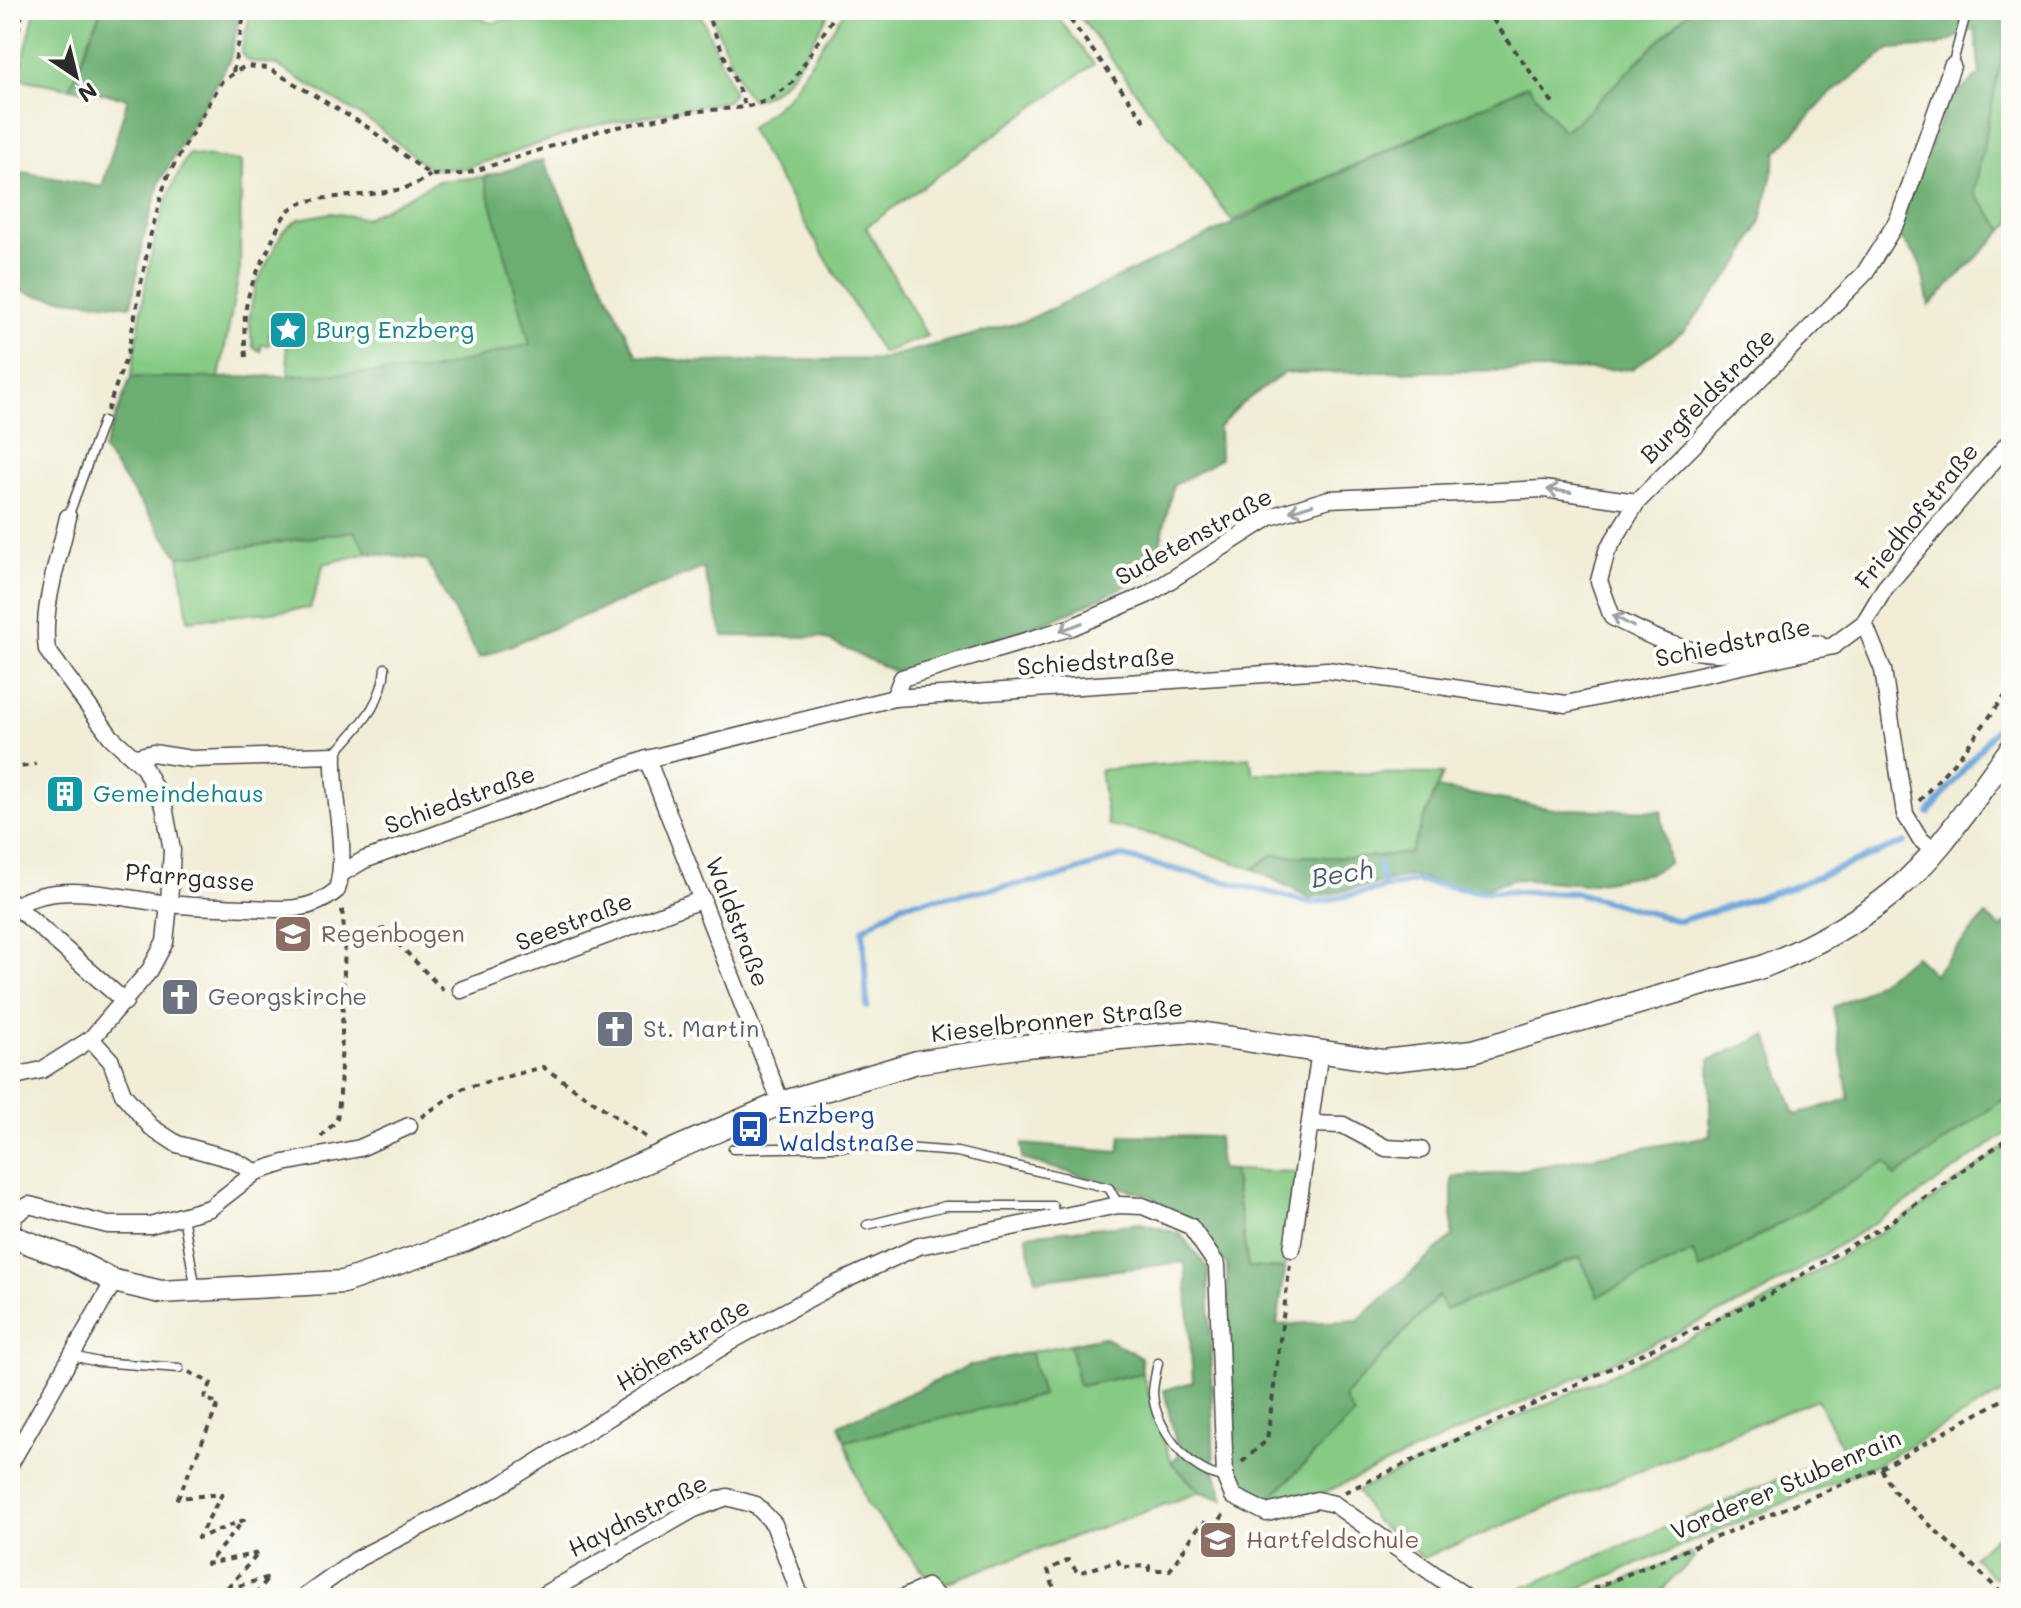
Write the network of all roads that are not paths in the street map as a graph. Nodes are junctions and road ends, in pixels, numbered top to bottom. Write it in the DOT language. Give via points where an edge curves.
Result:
graph roads {
  1 [pos="1967,10"];
  2 [pos="1952,66"];
  3 [pos="103,421"];
  4 [pos="2011,440"];
  5 [pos="1637,502"];
  6 [pos="68,517"];
  7 [pos="1864,623"];
  8 [pos="1833,646"];
  9 [pos="385,668"];
  10 [pos="894,698"];
  11 [pos="2011,749"];
  12 [pos="334,755"];
  13 [pos="136,757"];
  14 [pos="647,759"];
  15 [pos="1933,850"];
  16 [pos="342,873"];
  17 [pos="703,899"];
  18 [pos="14,903"];
  19 [pos="169,904"];
  20 [pos="461,990"];
  21 [pos="125,1002"];
  22 [pos="91,1039"];
  23 [pos="1320,1050"];
  24 [pos="10,1077"];
  25 [pos="781,1103"];
  26 [pos="1310,1124"];
  27 [pos="409,1126"];
  28 [pos="733,1149"];
  29 [pos="1421,1150"];
  30 [pos="256,1172"];
  31 [pos="1118,1205"];
  32 [pos="183,1216"];
  33 [pos="1054,1217"];
  34 [pos="867,1225"];
  35 [pos="10,1229"];
  36 [pos="10,1236"];
  37 [pos="1292,1249"];
  38 [pos="114,1281"];
  39 [pos="196,1291"];
  40 [pos="73,1356"];
  41 [pos="1158,1363"];
  42 [pos="179,1368"];
  43 [pos="10,1464"];
  44 [pos="1225,1477"];
  45 [pos="933,1592"];
  46 [pos="303,1598"];
  47 [pos="538,1598"];
  48 [pos="801,1598"];
  49 [pos="903,1598"];
  50 [pos="1468,1598"];
  1 -- 2 [label="lane, Burgfeldstraße"];
  2 -- 5 [label="street, Burgfeldstraße" via="1898,220 1864,274"];
  3 -- 6 [label="lane"];
  4 -- 7 [label="street, Friedhofstraße" via="1885,588"];
  8 -- 5 [label="street, Burgfeldstraße, one-way" via="1799,642 1718,653 1684,649 1612,617 1599,581 1607,551"];
  5 -- 10 [label="street, Sudetenstraße, one-way" via="1544,489 1329,499 1270,517 1147,595 1072,627 902,678"];
  6 -- 13 [label="street" via="48,605 47,650 111,737"];
  7 -- 8 [label="street, Schiedstraße"];
  7 -- 15 [label="street, Friedhofstraße" via="1883,670 1905,814"];
  8 -- 10 [label="street, Schiedstraße" via="1566,704 1327,670"];
  9 -- 12 [label="lane" via="384,689 371,713"];
  10 -- 14 [label="street, Schiedstraße"];
  11 -- 15 [label="main road, Kieselbronner Straße"];
  12 -- 13 [label="street"];
  12 -- 16 [label="street"];
  13 -- 19 [label="street" via="164,806 172,850"];
  14 -- 16 [label="street, Schiedstraße" via="364,860"];
  14 -- 17 [label="street, Waldstraße"];
  15 -- 23 [label="main road, Kieselbronner Straße" via="1896,891 1851,922 1762,967 1473,1051 1383,1061"];
  16 -- 19 [label="street, Pfarrgasse" via="337,890 311,907"];
  17 -- 20 [label="street, Seestraße"];
  17 -- 25 [label="street, Waldstraße"];
  18 -- 19 [label="street, Pfarrgasse" via="43,894 98,893"];
  18 -- 21 [label="street"];
  19 -- 21 [label="street" via="165,942"];
  21 -- 22 [label="street"];
  22 -- 24 [label="street" via="42,1070"];
  22 -- 30 [label="street" via="111,1061 123,1094 151,1127 177,1144"];
  23 -- 25 [label="main road, Kieselbronner Straße" via="1193,1032 1025,1046 917,1062"];
  23 -- 26 [label="street"];
  25 -- 39 [label="main road, Kieselbronner Straße" via="466,1240 343,1282"];
  26 -- 29 [label="street" via="1343,1125 1386,1148"];
  26 -- 37 [label="street"];
  27 -- 30 [label="street" via="360,1148"];
  28 -- 31 [label="lane" via="880,1146 957,1152 1109,1188"];
  30 -- 32 [label="street" via="210,1208"];
  31 -- 33 [label="street, Höhenstraße"];
  31 -- 44 [label="street" via="1143,1206 1190,1226 1217,1265"];
  32 -- 35 [label="street" via="107,1230 29,1205 15,1215"];
  32 -- 39 [label="lane"];
  33 -- 34 [label="lane" via="1053,1206 945,1206"];
  33 -- 46 [label="street, Höhenstraße" via="919,1246 832,1286 735,1339 496,1488 359,1558"];
  36 -- 38 [label="main road, Kieselbronner Straße"];
  38 -- 39 [label="main road, Kieselbronner Straße" via="161,1292"];
  38 -- 40 [label="street"];
  40 -- 42 [label="lane"];
  40 -- 43 [label="street"];
  41 -- 44 [label="lane" via="1153,1395 1172,1445 1211,1476"];
  44 -- 50 [label="street" via="1233,1496 1267,1513 1317,1500 1334,1504"];
  45 -- 49 [label="street"];
  47 -- 48 [label="street, Haydnstraße" via="694,1509 727,1497 756,1505 774,1524"];
}
